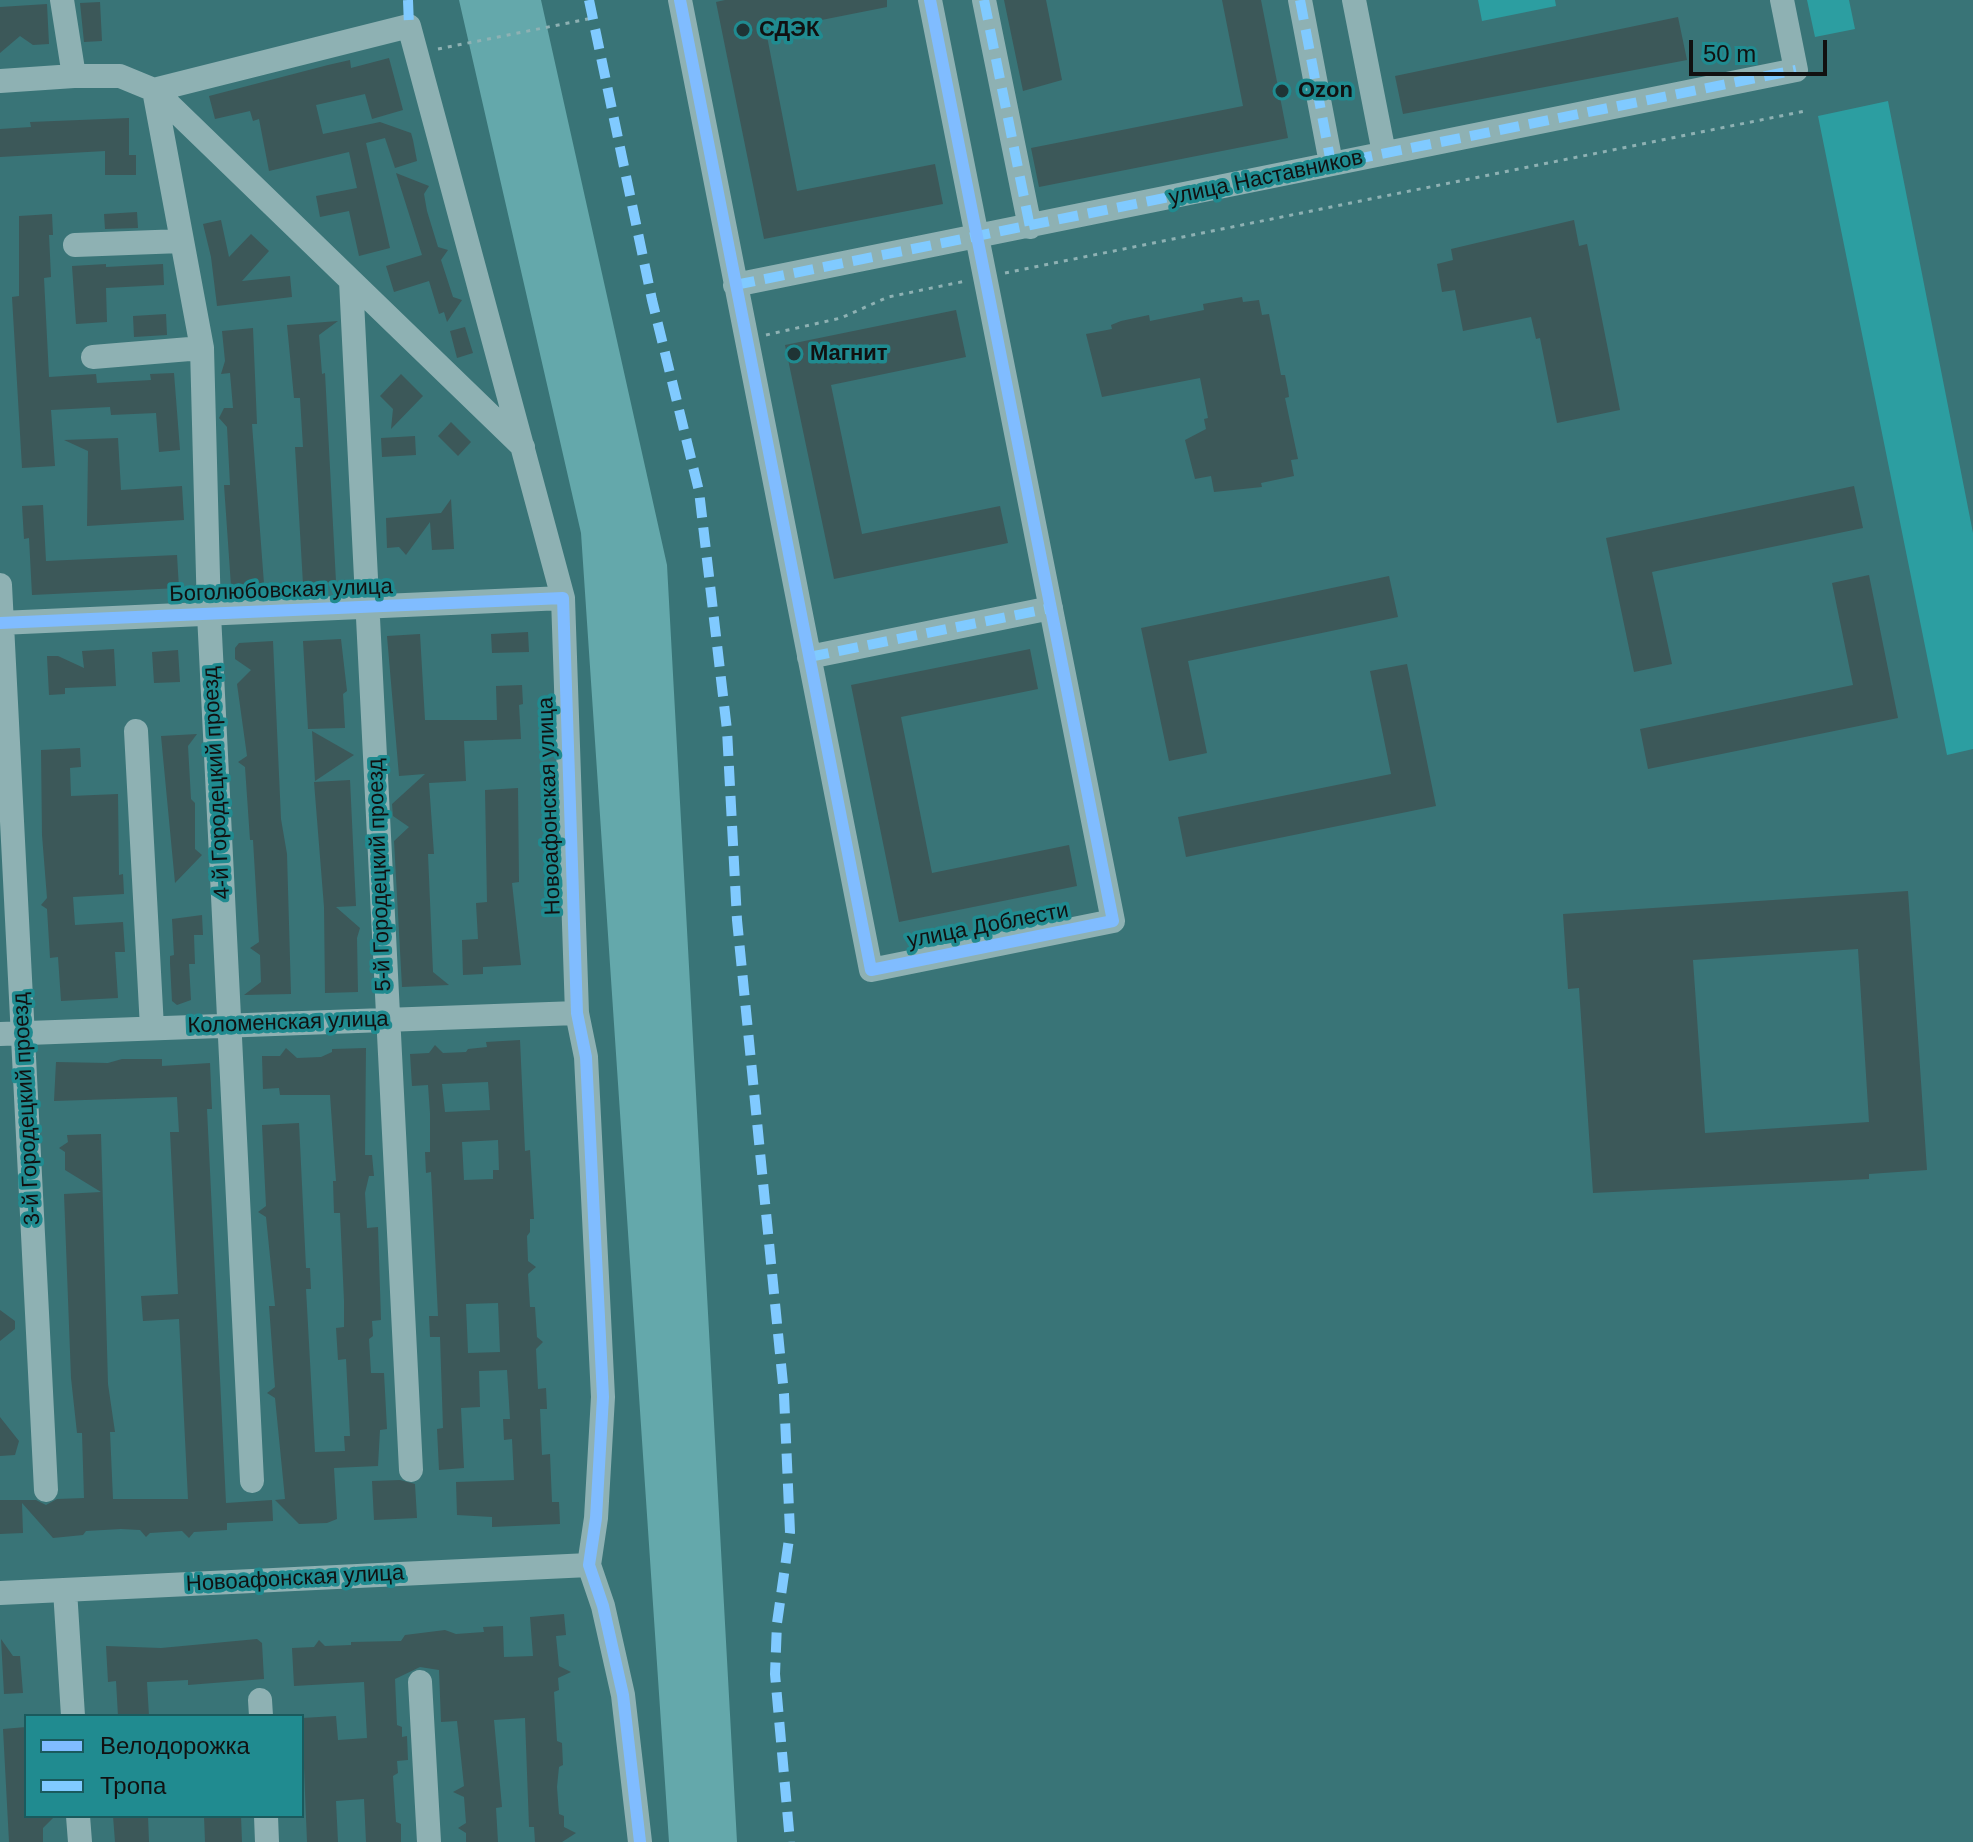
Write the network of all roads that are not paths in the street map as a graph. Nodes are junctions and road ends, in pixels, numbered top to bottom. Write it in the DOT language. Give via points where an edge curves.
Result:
graph roads {
  1 [pos="62,0"];
  2 [pos="680,0"];
  3 [pos="930,0"];
  4 [pos="984,0"];
  5 [pos="1300,0"];
  6 [pos="1354,0"];
  7 [pos="1782,0"];
  8 [pos="74,76"];
  9 [pos="0,81"];
  10 [pos="154,90"];
  11 [pos="1384,153"];
  12 [pos="1331,163"];
  13 [pos="1030,227"];
  14 [pos="977,238"];
  15 [pos="182,241"];
  16 [pos="75,245"];
  17 [pos="351,281"];
  18 [pos="735,285"];
  19 [pos="202,348"];
  20 [pos="93,357"];
  21 [pos="525,449"];
  22 [pos="0,585"];
  23 [pos="563,598"];
  24 [pos="369,607"];
  25 [pos="1051,608"];
  26 [pos="209,614"];
  27 [pos="1,623"];
  28 [pos="809,657"];
  29 [pos="136,731"];
  30 [pos="577,1013"];
  31 [pos="386,1020"];
  32 [pos="230,1025"];
  33 [pos="152,1028"];
  34 [pos="12,1034"];
  35 [pos="411,1470"];
  36 [pos="252,1481"];
  37 [pos="46,1490"];
  38 [pos="589,1565"];
  39 [pos="65,1590"];
  40 [pos="0,1593"];
  41 [pos="420,1682"];
  42 [pos="73,1714"];
  43 [pos="78,1818"];
  44 [pos="266,1818"];
  45 [pos="80,1842"];
  46 [pos="267,1842"];
  47 [pos="429,1842"];
  48 [pos="640,1842"];
  1 -- 8 [label="street"];
  2 -- 18 [label="street"];
  3 -- 14 [label="street"];
  4 -- 13 [label="street"];
  5 -- 12 [label="street"];
  6 -- 11 [label="street"];
  7 -- 11 [label="street, улица Наставников" via="1796,70"];
  8 -- 9 [label="street"];
  8 -- 10 [label="street" via="120,76"];
  10 -- 15 [label="street, 4-й Городецкий проезд"];
  10 -- 17 [label="street"];
  10 -- 21 [label="street, Новоафонская улица" via="409,26"];
  11 -- 12 [label="street, улица Наставников"];
  12 -- 13 [label="street, улица Наставников"];
  13 -- 14 [label="street, улица Наставников"];
  14 -- 18 [label="street, улица Наставников"];
  14 -- 25 [label="street"];
  15 -- 16 [label="street"];
  15 -- 19 [label="street, 4-й Городецкий проезд"];
  17 -- 21 [label="street"];
  17 -- 24 [label="street, 5-й Городецкий проезд"];
  18 -- 28 [label="street"];
  19 -- 20 [label="street"];
  19 -- 26 [label="street, 4-й Городецкий проезд"];
  21 -- 23 [label="street, Новоафонская улица"];
  22 -- 27 [label="street, 3-й Городецкий проезд"];
  23 -- 24 [label="street, Боголюбовская улица"];
  23 -- 30 [label="street, Новоафонская улица"];
  24 -- 26 [label="street, Боголюбовская улица"];
  24 -- 31 [label="street, 5-й Городецкий проезд"];
  25 -- 28 [label="street"];
  25 -- 28 [label="street, улица Доблести" via="1113,921 871,970"];
  26 -- 27 [label="street, Боголюбовская улица"];
  26 -- 32 [label="street, 4-й Городецкий проезд"];
  27 -- 34 [label="street, 3-й Городецкий проезд"];
  29 -- 33 [label="street"];
  30 -- 31 [label="street, Коломенская улица"];
  30 -- 38 [label="street, Новоафонская улица" via="586,1057 603,1397"];
  31 -- 32 [label="street, Коломенская улица"];
  31 -- 35 [label="street, 5-й Городецкий проезд"];
  32 -- 33 [label="street, Коломенская улица"];
  32 -- 36 [label="street, 4-й Городецкий проезд"];
  33 -- 34 [label="street, Коломенская улица"];
  34 -- 37 [label="street, 3-й Городецкий проезд"];
  38 -- 39 [label="street, Новоафонская улица"];
  38 -- 48 [label="street" via="623,1695"];
  39 -- 40 [label="street, Новоафонская улица"];
  39 -- 42 [label="street"];
  41 -- 47 [label="street"];
  43 -- 45 [label="street"];
  44 -- 46 [label="street"];
}
